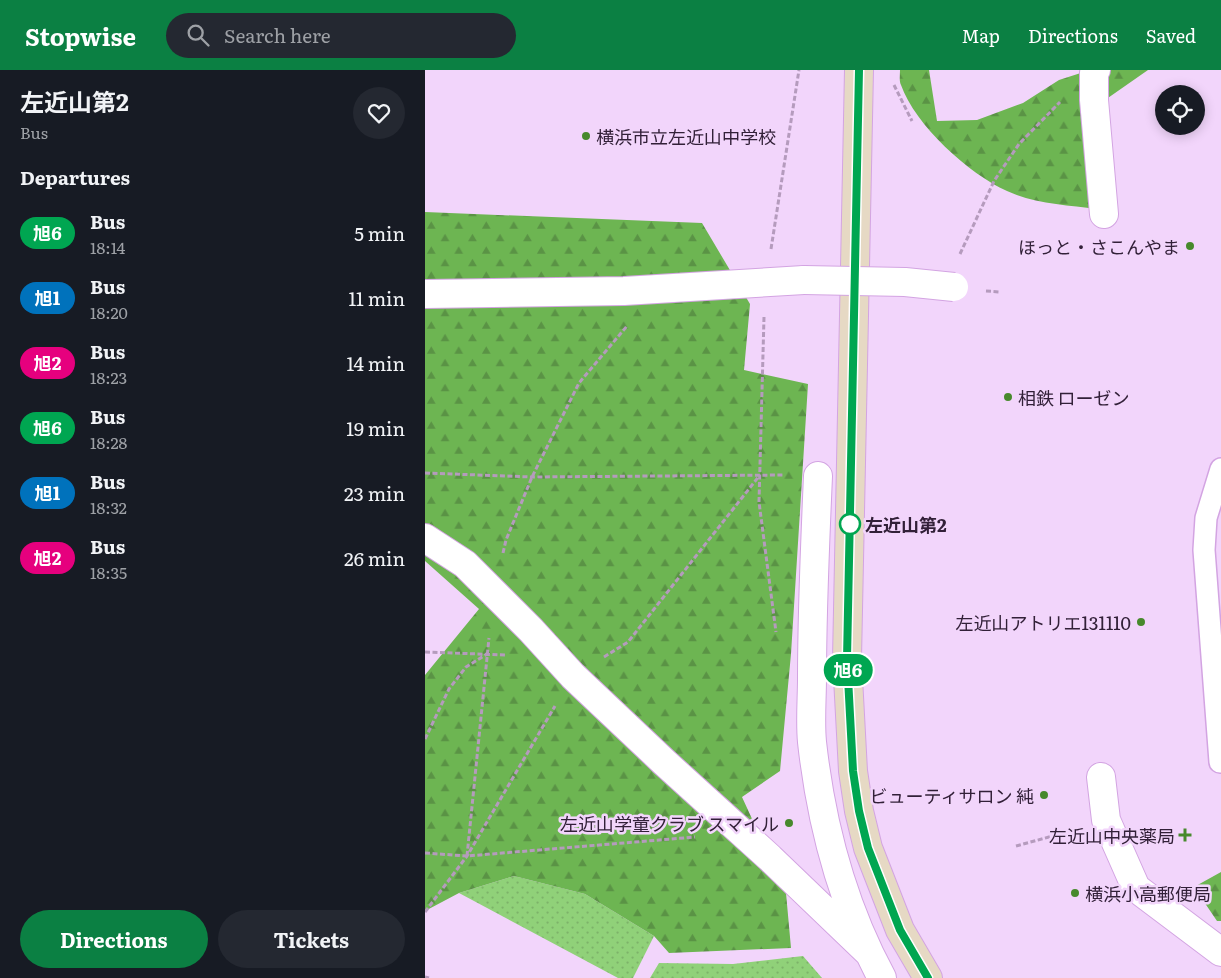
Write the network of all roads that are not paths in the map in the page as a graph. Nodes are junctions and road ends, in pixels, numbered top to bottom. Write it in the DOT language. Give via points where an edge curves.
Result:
graph roads {
  1 [pos="859,70"];
  2 [pos="1095,72"];
  3 [pos="1105,214"];
  4 [pos="949,287"];
  5 [pos="425,294"];
  6 [pos="817,476"];
  7 [pos="1220,476"];
  8 [pos="425,538"];
  9 [pos="1220,762"];
  10 [pos="1101,777"];
  11 [pos="869,952"];
  12 [pos="1221,952"];
  13 [pos="921,975"];
  14 [pos="882,978"];
  1 -- 13 [label="street" via="847,659 853,771 868,848"];
  2 -- 3 [label="street" via="1094,100"];
  4 -- 5 [label="street, bridge" via="905,282 804,280 658,289"];
  6 -- 11 [label="street" via="811,634 812,740 829,842"];
  7 -- 9 [label="lane" via="1206,518 1205,550"];
  8 -- 11 [label="street" via="465,564 573,676"];
  10 -- 12 [label="street" via="1106,820 1136,888"];
  11 -- 14 [label="street"];
}
